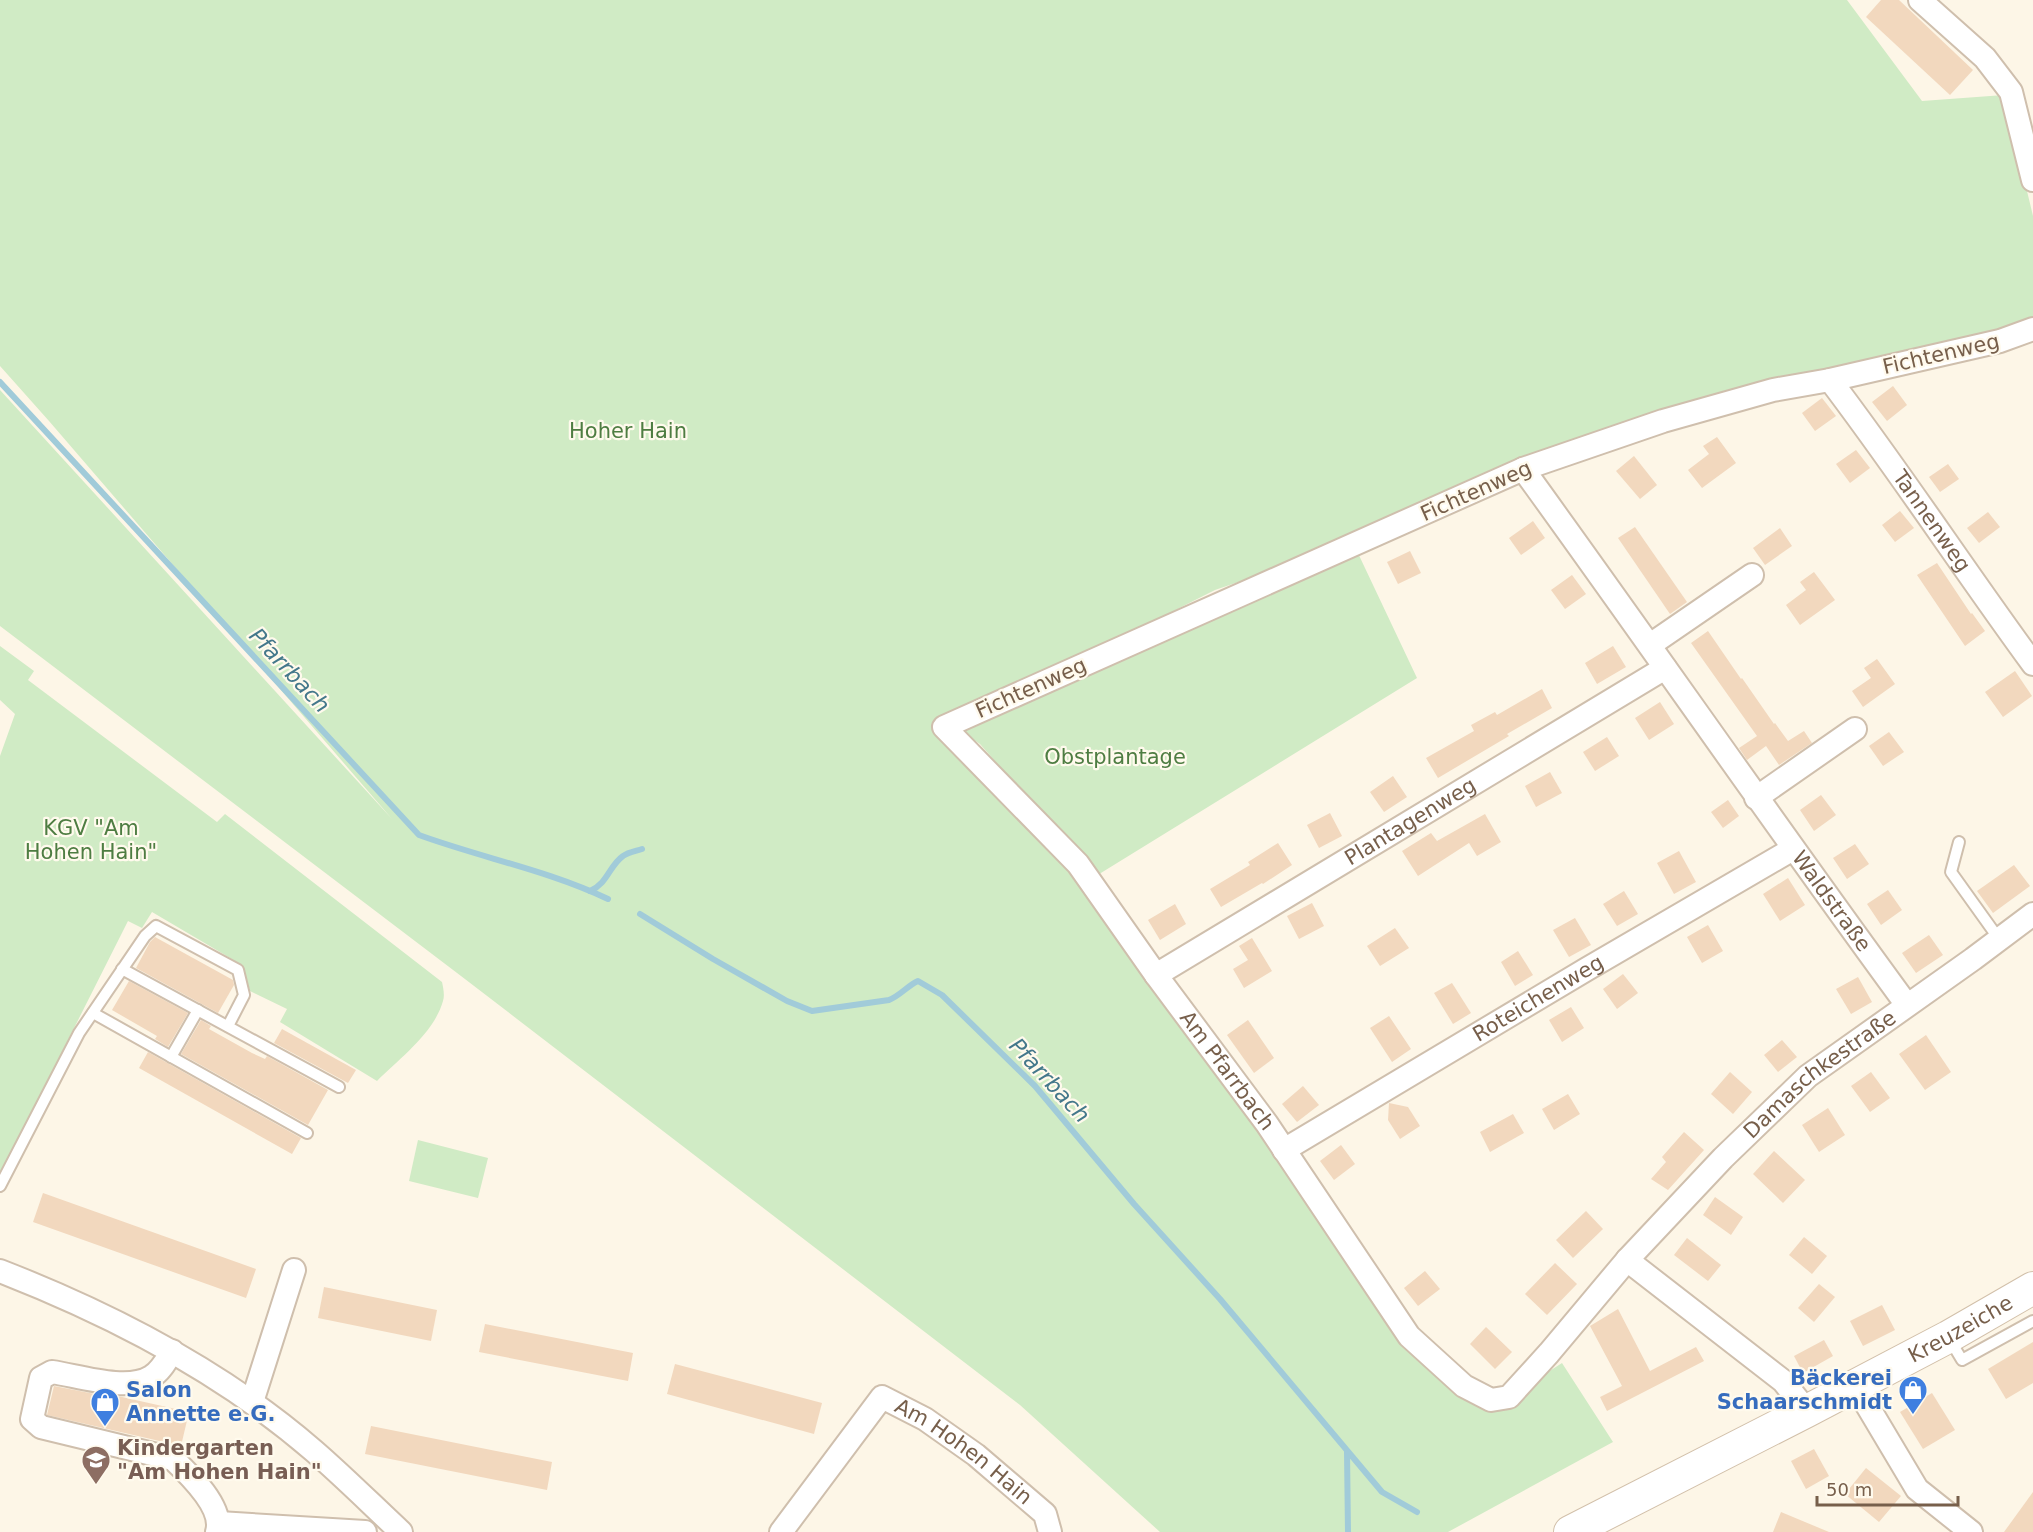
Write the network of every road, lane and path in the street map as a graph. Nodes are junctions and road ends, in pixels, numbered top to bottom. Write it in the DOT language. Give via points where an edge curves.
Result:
graph roads {
  1 [pos="1920,0"];
  2 [pos="2033,180"];
  3 [pos="2033,328"];
  4 [pos="1830,380"];
  5 [pos="1523,469"];
  6 [pos="1752,575"];
  7 [pos="1650,645"];
  8 [pos="2033,664"];
  9 [pos="1665,668"];
  10 [pos="944,727"];
  11 [pos="1855,729"];
  12 [pos="1756,798"];
  13 [pos="1959,842"];
  14 [pos="1793,849"];
  15 [pos="2033,914"];
  16 [pos="1999,939"];
  17 [pos="122,969"];
  18 [pos="1156,975"];
  19 [pos="1907,1005"];
  20 [pos="198,1010"];
  21 [pos="93,1013"];
  22 [pos="228,1026"];
  23 [pos="171,1057"];
  24 [pos="339,1087"];
  25 [pos="307,1132"];
  26 [pos="1284,1150"];
  27 [pos="0,1186"];
  28 [pos="1627,1260"];
  29 [pos="294,1269"];
  30 [pos="0,1271"];
  31 [pos="2033,1288"];
  32 [pos="2033,1321"];
  33 [pos="1948,1337"];
  34 [pos="172,1351"];
  35 [pos="1855,1385"];
  36 [pos="1509,1397"];
  37 [pos="252,1402"];
  38 [pos="1807,1412"];
  39 [pos="218,1528"];
  40 [pos="364,1532"];
  41 [pos="401,1532"];
  42 [pos="781,1532"];
  43 [pos="1050,1532"];
  44 [pos="1570,1532"];
  45 [pos="1971,1532"];
  1 -- 2 [label="street" via="1985,58 2011,92"];
  3 -- 4 [label="street, Fichtenweg" via="2000,341"];
  4 -- 5 [label="street, Fichtenweg" via="1773,390 1663,421"];
  4 -- 8 [label="street, Tannenweg"];
  5 -- 7 [label="street, Waldstraße"];
  5 -- 10 [label="street, Fichtenweg"];
  6 -- 7 [label="street"];
  7 -- 9 [label="street, Waldstraße"];
  9 -- 12 [label="street, Waldstraße"];
  9 -- 18 [label="street, Plantagenweg"];
  10 -- 18 [label="street, Am Pfarrbach" via="1078,864"];
  11 -- 12 [label="street"];
  12 -- 14 [label="street, Waldstraße"];
  13 -- 16 [label="lane" via="1951,872"];
  14 -- 19 [label="street, Waldstraße"];
  14 -- 26 [label="street, Roteichenweg"];
  15 -- 16 [label="street, Damaschkestraße"];
  16 -- 19 [label="street, Damaschkestraße"];
  17 -- 20 [label="lane"];
  17 -- 21 [label="lane"];
  17 -- 22 [label="lane" via="156,927 238,970 244,995"];
  18 -- 26 [label="street, Am Pfarrbach"];
  19 -- 28 [label="street, Damaschkestraße" via="1808,1076 1723,1158"];
  20 -- 22 [label="lane"];
  20 -- 23 [label="lane"];
  21 -- 23 [label="lane"];
  21 -- 27 [label="lane"];
  22 -- 24 [label="lane"];
  23 -- 25 [label="lane"];
  26 -- 36 [label="street, Am Pfarrbach" via="1409,1336 1464,1386 1491,1400"];
  28 -- 36 [label="street, Damaschkestraße"];
  28 -- 38 [label="street" via="1783,1382"];
  29 -- 37 [label="street"];
  30 -- 34 [label="street" via="95,1311"];
  31 -- 33 [label="main road, Kreuzeiche"];
  32 -- 33 [label="lane" via="1962,1360"];
  33 -- 35 [label="main road, Kreuzeiche"];
  34 -- 37 [label="street"];
  34 -- 39 [label="street" via="159,1371 141,1382 114,1383 52,1372 41,1378 32,1419 41,1427 173,1459 204,1493"];
  35 -- 38 [label="main road, Kreuzeiche"];
  35 -- 45 [label="street" via="1917,1489"];
  37 -- 41 [label="street" via="314,1451"];
  38 -- 44 [label="main road, Kreuzeiche"];
  39 -- 40 [label="street"];
  42 -- 43 [label="street, Am Hohen Hain" via="882,1397 925,1419 976,1455 1045,1514"];
}
